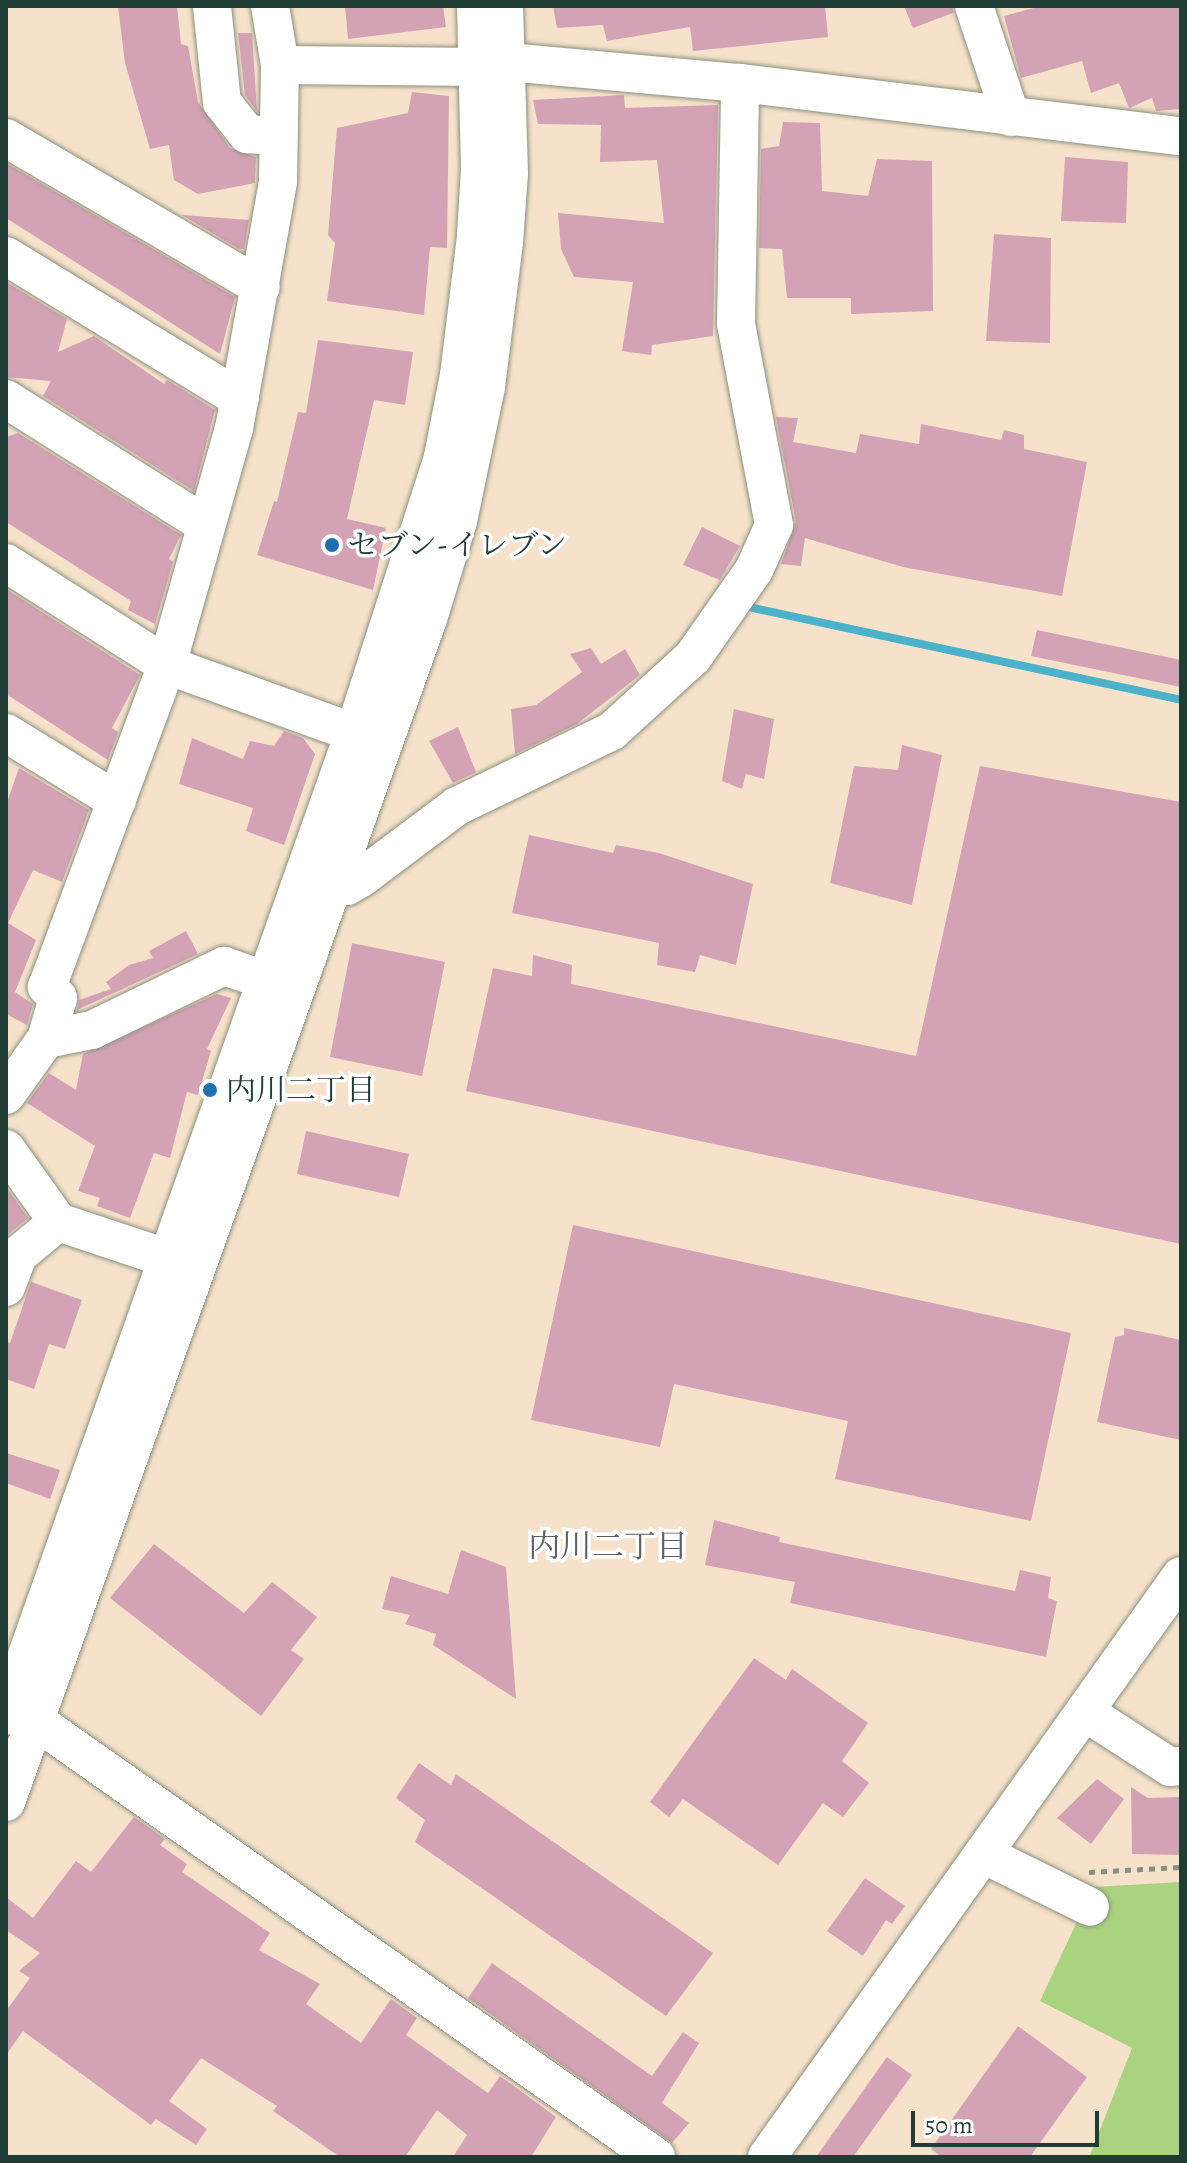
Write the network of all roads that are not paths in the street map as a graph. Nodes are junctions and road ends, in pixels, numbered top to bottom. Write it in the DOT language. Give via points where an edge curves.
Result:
graph roads {
  1 [pos="212,6"];
  2 [pos="270,6"];
  3 [pos="476,6"];
  4 [pos="504,6"];
  5 [pos="974,6"];
  6 [pos="494,64"];
  7 [pos="280,65"];
  8 [pos="740,83"];
  9 [pos="1011,117"];
  10 [pos="278,136"];
  11 [pos="1181,136"];
  12 [pos="6,138"];
  13 [pos="6,256"];
  14 [pos="261,287"];
  15 [pos="6,399"];
  16 [pos="240,399"];
  17 [pos="206,525"];
  18 [pos="6,563"];
  19 [pos="167,665"];
  20 [pos="6,733"];
  21 [pos="369,738"];
  22 [pos="117,801"];
  23 [pos="330,887"];
  24 [pos="280,985"];
  25 [pos="46,1039"];
  26 [pos="6,1095"];
  27 [pos="6,1149"];
  28 [pos="58,1222"];
  29 [pos="182,1263"];
  30 [pos="6,1287"];
  31 [pos="1181,1576"];
  32 [pos="1085,1712"];
  33 [pos="13,1716"];
  34 [pos="1181,1766"];
  35 [pos="6,1802"];
  36 [pos="985,1855"];
  37 [pos="1090,1907"];
  38 [pos="656,2157"];
  39 [pos="767,2157"];
  1 -- 10 [label="street" via="222,102 247,134"];
  2 -- 7 [label="street"];
  3 -- 6 [label="street"];
  4 -- 6 [label="street"];
  5 -- 9 [label="street"];
  6 -- 7 [label="street"];
  6 -- 8 [label="street"];
  6 -- 21 [label="street" via="509,174 486,387 458,521"];
  7 -- 10 [label="street"];
  8 -- 9 [label="street"];
  8 -- 23 [label="street" via="736,323 774,525 754,570 693,657 612,731 457,806 361,878"];
  9 -- 11 [label="street"];
  10 -- 14 [label="street" via="278,181"];
  12 -- 14 [label="street"];
  13 -- 16 [label="street"];
  14 -- 16 [label="street"];
  15 -- 17 [label="street"];
  16 -- 17 [label="street"];
  17 -- 19 [label="street"];
  18 -- 19 [label="street"];
  19 -- 21 [label="street"];
  19 -- 22 [label="street"];
  20 -- 22 [label="street"];
  21 -- 23 [label="street"];
  21 -- 24 [label="street"];
  22 -- 25 [label="street" via="47,987 58,998"];
  23 -- 24 [label="street"];
  24 -- 25 [label="street" via="224,966 92,1030"];
  24 -- 29 [label="street"];
  25 -- 26 [label="street"];
  27 -- 28 [label="street"];
  28 -- 29 [label="street"];
  28 -- 30 [label="street" via="18,1255"];
  29 -- 33 [label="street"];
  31 -- 32 [label="street"];
  32 -- 34 [label="street" via="1170,1767"];
  32 -- 36 [label="street"];
  33 -- 35 [label="street"];
  33 -- 38 [label="street"];
  36 -- 37 [label="street"];
  36 -- 39 [label="street"];
}
